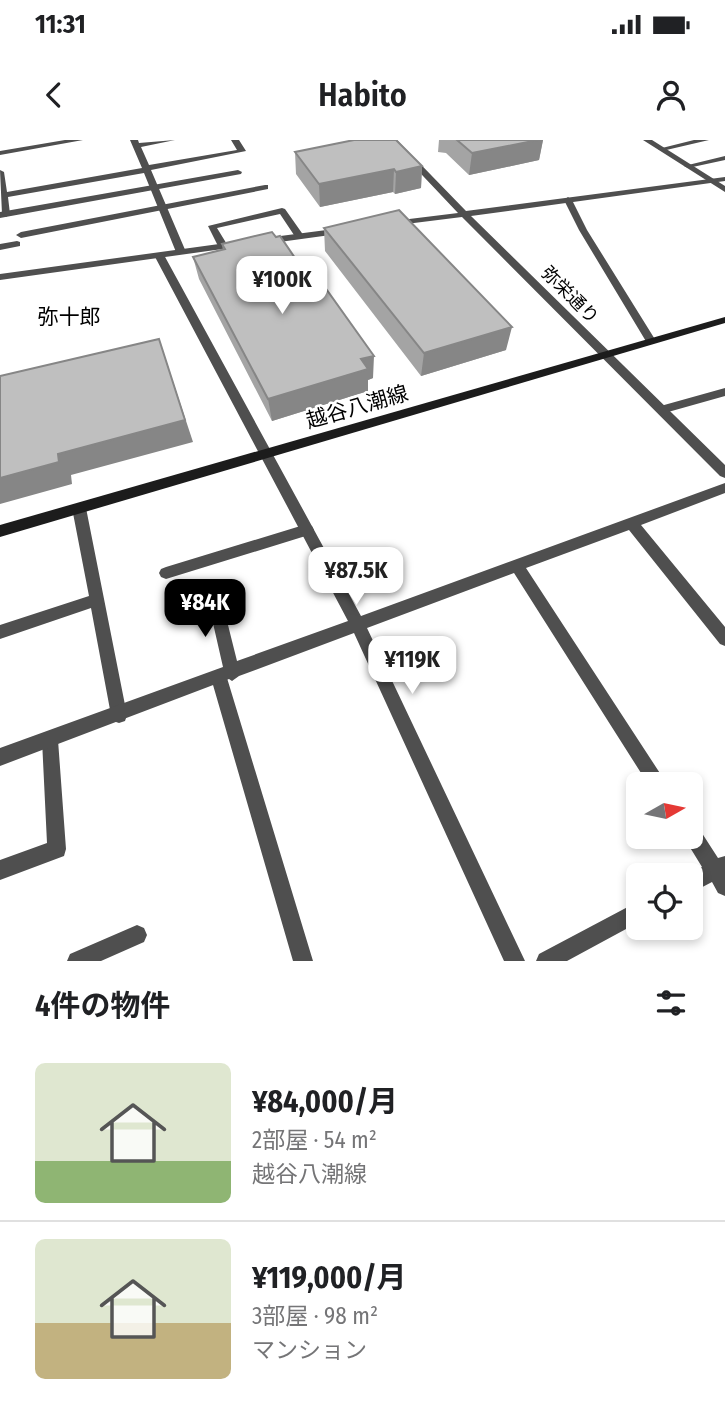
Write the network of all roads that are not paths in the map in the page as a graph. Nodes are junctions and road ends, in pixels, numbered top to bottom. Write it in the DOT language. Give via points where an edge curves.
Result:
graph roads {
  1 [pos="79,140"];
  2 [pos="171,140"];
  3 [pos="235,140"];
  4 [pos="393,140"];
  5 [pos="647,140"];
  6 [pos="705,140"];
  7 [pos="135,143"];
  8 [pos="662,149"];
  9 [pos="0,153"];
  10 [pos="725,158"];
  11 [pos="688,166"];
  12 [pos="146,169"];
  13 [pos="0,172"];
  14 [pos="238,172"];
  15 [pos="725,179"];
  16 [pos="712,181"];
  17 [pos="155,187"];
  18 [pos="265,187"];
  19 [pos="725,190"];
  20 [pos="2,192"];
  21 [pos="568,200"];
  22 [pos="163,207"];
  23 [pos="3,214"];
  24 [pos="464,214"];
  25 [pos="381,225"];
  26 [pos="354,229"];
  27 [pos="299,236"];
  28 [pos="223,246"];
  29 [pos="0,247"];
  30 [pos="181,252"];
  31 [pos="159,255"];
  32 [pos="0,276"];
  33 [pos="725,320"];
  34 [pos="651,341"];
  35 [pos="606,354"];
  36 [pos="725,392"];
  37 [pos="661,410"];
  38 [pos="266,454"];
  39 [pos="725,473"];
  40 [pos="725,488"];
  41 [pos="79,508"];
  42 [pos="632,524"];
  43 [pos="307,530"];
  44 [pos="0,531"];
  45 [pos="517,566"];
  46 [pos="166,573"];
  47 [pos="214,597"];
  48 [pos="96,600"];
  49 [pos="358,625"];
  50 [pos="0,632"];
  51 [pos="725,639"];
  52 [pos="225,675"];
  53 [pos="119,716"];
  54 [pos="50,740"];
  55 [pos="0,757"];
  56 [pos="651,772"];
  57 [pos="703,849"];
  58 [pos="0,870"];
  59 [pos="722,874"];
  60 [pos="703,880"];
  61 [pos="626,918"];
  62 [pos="137,935"];
  63 [pos="76,961"];
  64 [pos="303,961"];
  65 [pos="515,961"];
  66 [pos="546,961"];
  1 -- 9 [label="street"];
  2 -- 7 [label="street"];
  3 -- 12 [label="street" via="242,151"];
  4 -- 24 [label="street, 弥栄通り"];
  5 -- 8 [label="street"];
  6 -- 8 [label="street"];
  7 -- 12 [label="street"];
  8 -- 11 [label="street"];
  10 -- 11 [label="street"];
  11 -- 16 [label="street"];
  12 -- 17 [label="street"];
  12 -- 20 [label="street"];
  13 -- 20 [label="street"];
  14 -- 17 [label="street"];
  15 -- 16 [label="street"];
  16 -- 19 [label="street"];
  16 -- 21 [label="street"];
  17 -- 22 [label="street"];
  17 -- 23 [label="street"];
  18 -- 22 [label="street"];
  20 -- 23 [label="street"];
  21 -- 24 [label="street"];
  21 -- 34 [label="street"];
  22 -- 29 [label="street"];
  22 -- 30 [label="street"];
  24 -- 25 [label="street"];
  24 -- 35 [label="street, 弥栄通り"];
  26 -- 27 [label="street"];
  27 -- 28 [label="street"];
  27 -- 28 [label="street" via="282,211 212,226"];
  28 -- 30 [label="street"];
  30 -- 31 [label="street"];
  31 -- 32 [label="street"];
  31 -- 38 [label="street"];
  33 -- 34 [label="main road, 越谷八潮線"];
  34 -- 35 [label="main road, 越谷八潮線"];
  35 -- 37 [label="street, 弥栄通り"];
  35 -- 38 [label="main road, 越谷八潮線"];
  36 -- 37 [label="street"];
  37 -- 39 [label="street, 弥栄通り"];
  38 -- 41 [label="main road, 越谷八潮線"];
  38 -- 43 [label="street"];
  40 -- 42 [label="street"];
  41 -- 44 [label="main road, 越谷八潮線"];
  41 -- 48 [label="street"];
  42 -- 45 [label="street"];
  42 -- 51 [label="street"];
  43 -- 46 [label="street"];
  43 -- 49 [label="street"];
  45 -- 49 [label="street"];
  45 -- 56 [label="street"];
  47 -- 52 [label="street"];
  48 -- 50 [label="street"];
  48 -- 53 [label="street"];
  49 -- 52 [label="street"];
  49 -- 65 [label="street"];
  52 -- 53 [label="street"];
  52 -- 64 [label="street"];
  53 -- 54 [label="street"];
  54 -- 55 [label="street"];
  54 -- 58 [label="street" via="57,849"];
  57 -- 59 [label="street"];
  59 -- 60 [label="street"];
  61 -- 66 [label="street"];
  62 -- 63 [label="street"];
}
